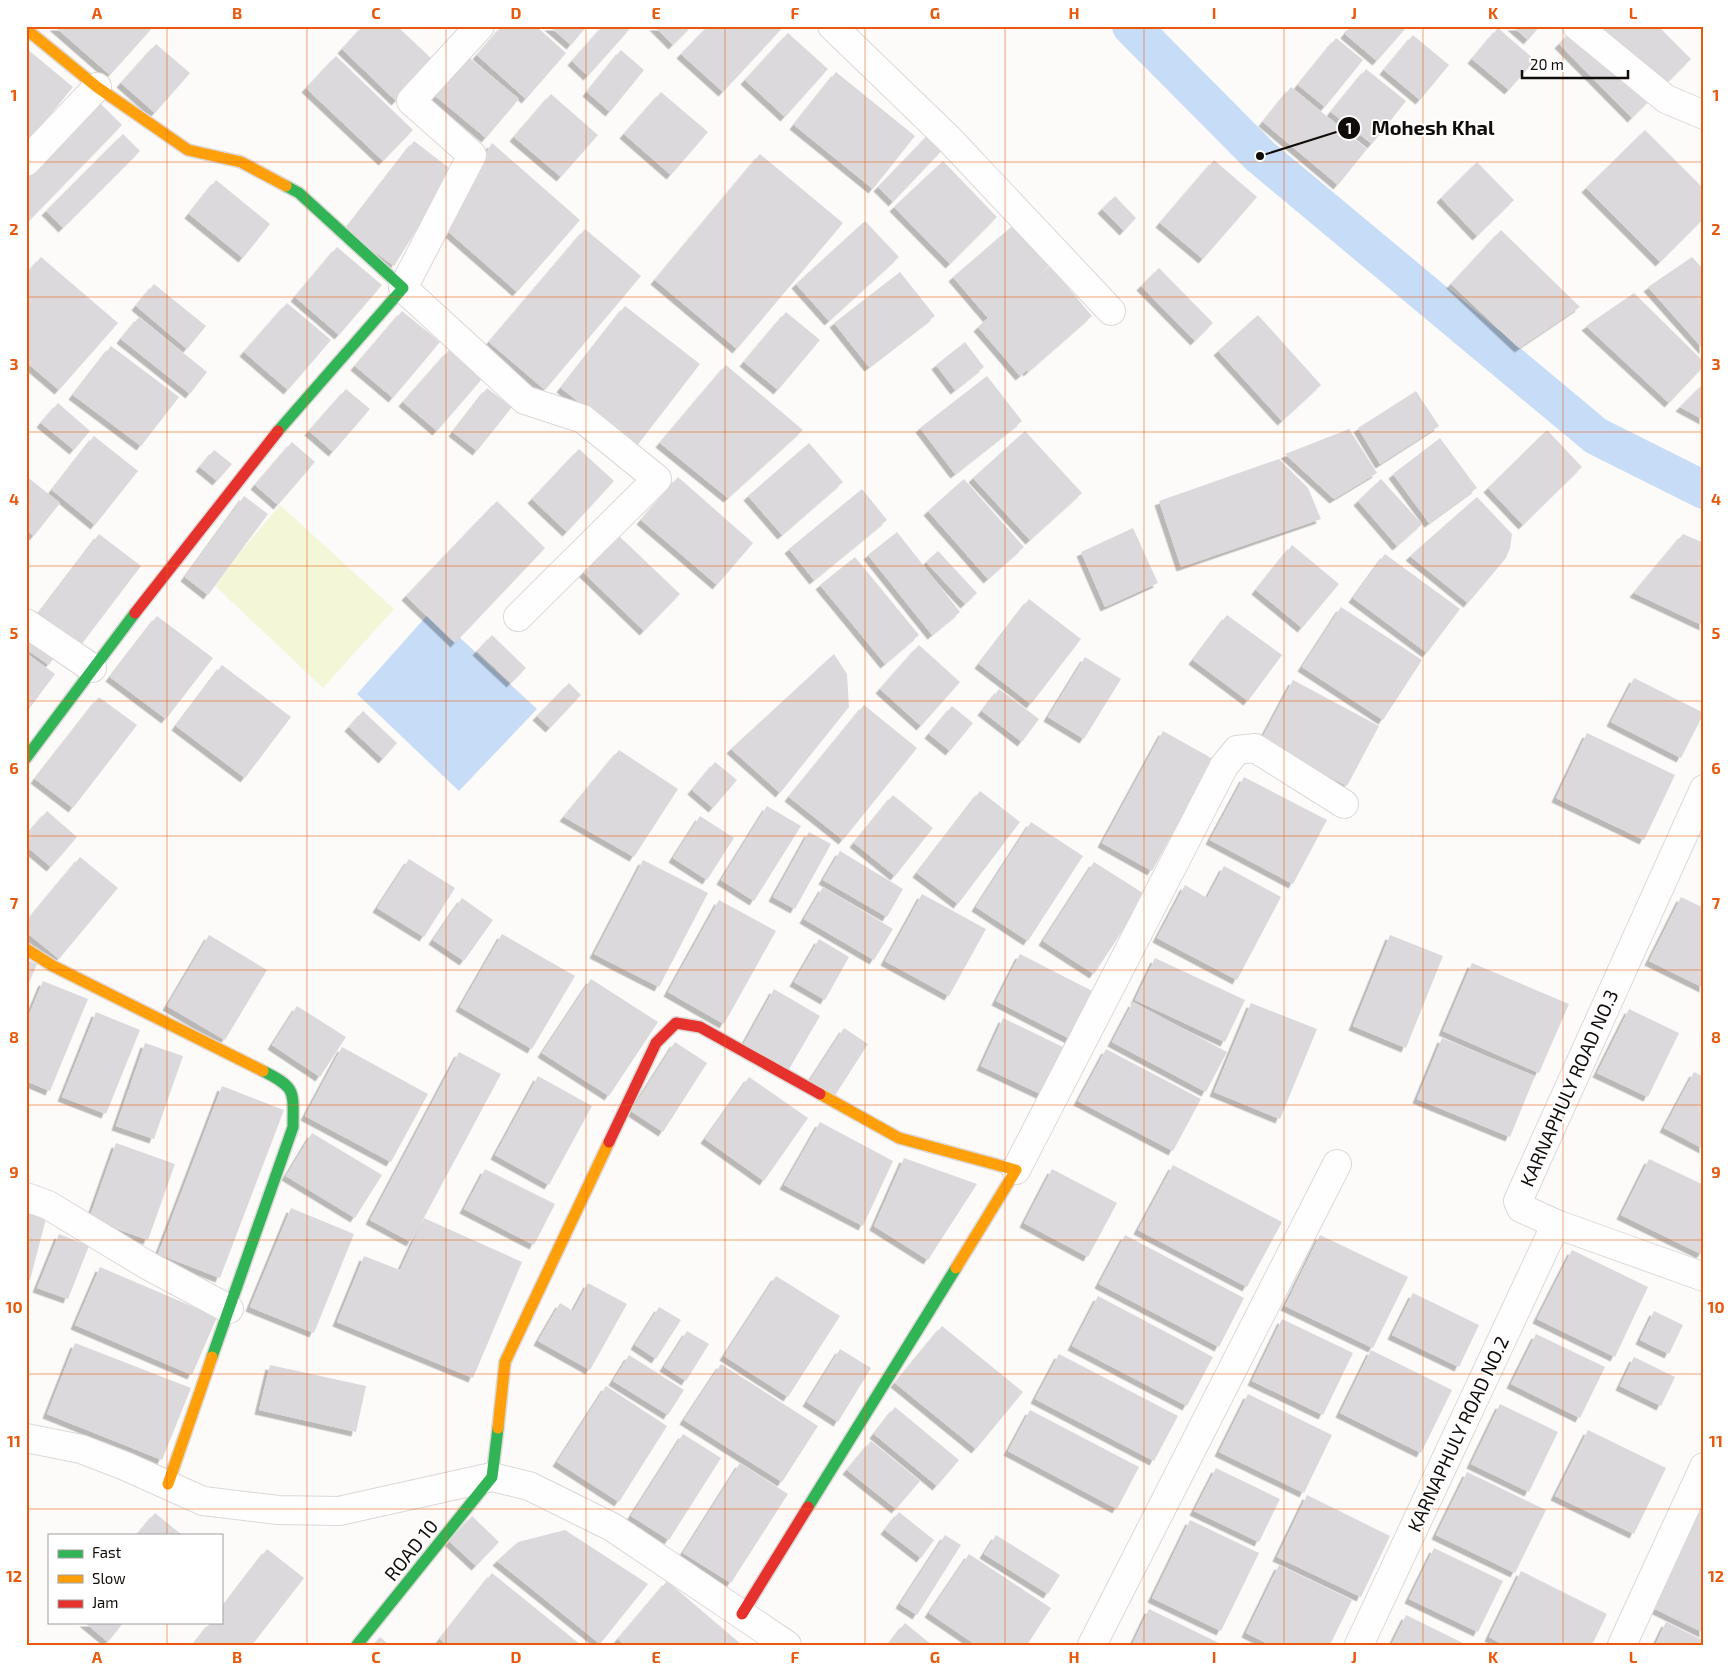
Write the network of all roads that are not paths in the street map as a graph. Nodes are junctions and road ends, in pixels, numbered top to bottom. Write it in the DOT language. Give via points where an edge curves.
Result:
graph roads {
  1 [pos="480,26"];
  2 [pos="832,26"];
  3 [pos="1577,26"];
  4 [pos="26,29"];
  5 [pos="97,87"];
  6 [pos="1704,115"];
  7 [pos="26,162"];
  8 [pos="403,288"];
  9 [pos="1111,311"];
  10 [pos="518,617"];
  11 [pos="26,623"];
  12 [pos="92,668"];
  13 [pos="26,758"];
  14 [pos="1704,789"];
  15 [pos="1344,804"];
  16 [pos="26,949"];
  17 [pos="1337,1164"];
  18 [pos="1016,1170"];
  19 [pos="26,1197"];
  20 [pos="1556,1224"];
  21 [pos="1704,1277"];
  22 [pos="229,1309"];
  23 [pos="26,1438"];
  24 [pos="1704,1467"];
  25 [pos="492,1477"];
  26 [pos="168,1484"];
  27 [pos="742,1614"];
  28 [pos="357,1645"];
  29 [pos="787,1645"];
  30 [pos="1092,1645"];
  31 [pos="1359,1645"];
  32 [pos="1622,1645"];
  1 -- 8 [label="street" via="411,101 472,154"];
  2 -- 9 [label="street" via="949,139"];
  3 -- 6 [label="street" via="1666,99"];
  4 -- 5 [label="street"];
  5 -- 7 [label="street"];
  5 -- 8 [label="street" via="188,150 241,162 299,193"];
  8 -- 10 [label="street" via="525,400 583,419 657,478"];
  8 -- 12 [label="street" via="285,421"];
  11 -- 12 [label="street"];
  12 -- 13 [label="street"];
  14 -- 20 [label="street, KARNAPHULY ROAD NO.3" via="1518,1201 1521,1208"];
  15 -- 18 [label="street" via="1255,748 1237,750 1224,766"];
  16 -- 22 [label="street" via="53,966 285,1082 293,1096 293,1127"];
  17 -- 30 [label="street"];
  18 -- 25 [label="street" via="900,1138 700,1027 676,1023 656,1043 505,1362"];
  18 -- 27 [label="street"];
  19 -- 22 [label="street" via="48,1205 146,1265"];
  20 -- 21 [label="street, KARNAPHULY ROAD NO.3"];
  20 -- 31 [label="street, KARNAPHULY ROAD NO.2"];
  22 -- 26 [label="street"];
  23 -- 26 [label="street" via="81,1449"];
  24 -- 32 [label="street"];
  25 -- 26 [label="street" via="340,1511 278,1510 203,1501"];
  25 -- 27 [label="street" via="529,1486 612,1527"];
  25 -- 28 [label="street, ROAD 10"];
  27 -- 29 [label="street"];
}
